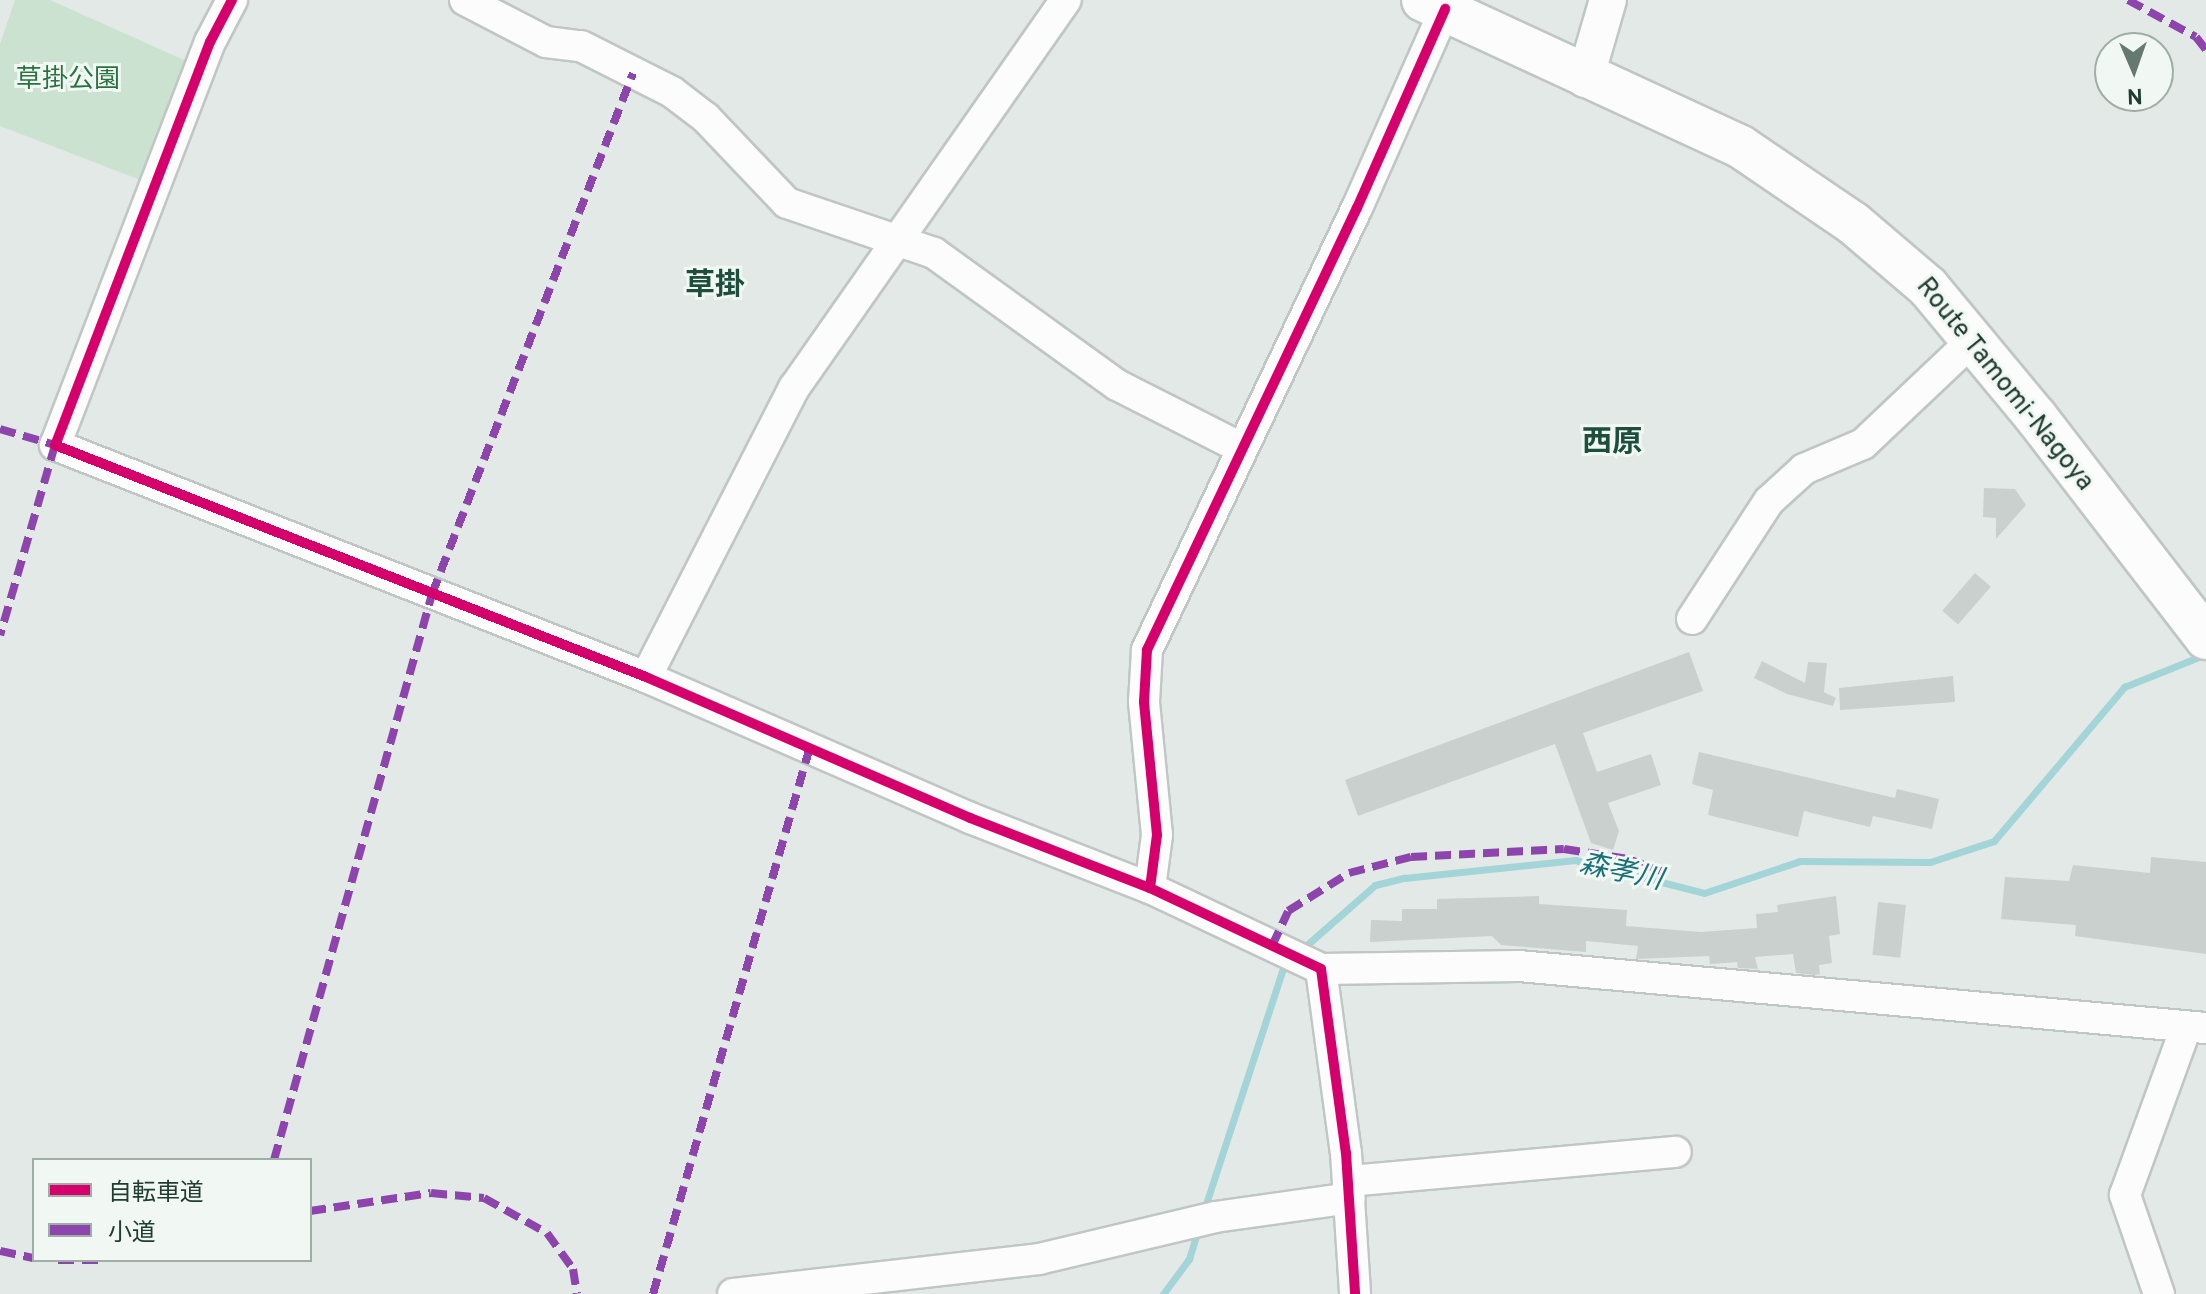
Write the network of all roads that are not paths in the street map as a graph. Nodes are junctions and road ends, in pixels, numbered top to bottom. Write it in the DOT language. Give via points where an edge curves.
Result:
graph roads {
  1 [pos="232,0"];
  2 [pos="465,0"];
  3 [pos="1066,0"];
  4 [pos="1608,0"];
  5 [pos="1434,5"];
  6 [pos="1585,79"];
  7 [pos="902,240"];
  8 [pos="1972,341"];
  9 [pos="1241,448"];
  10 [pos="1692,619"];
  11 [pos="2204,635"];
  12 [pos="646,677"];
  13 [pos="1150,888"];
  14 [pos="1315,966"];
  15 [pos="2196,1028"];
  16 [pos="1676,1152"];
  17 [pos="1349,1190"];
  18 [pos="733,1294"];
  19 [pos="1355,1294"];
  20 [pos="2159,1294"];
  1 -- 12 [label="street" via="210,42 55,445"];
  2 -- 7 [label="street" via="546,42 581,46 672,92 706,118 787,203"];
  3 -- 7 [label="street"];
  4 -- 6 [label="street"];
  5 -- 6 [label="main road, Route Tamomi-Nagoya"];
  5 -- 9 [label="street" via="1357,208"];
  6 -- 8 [label="main road, Route Tamomi-Nagoya" via="1741,147 1841,214 1928,287"];
  7 -- 9 [label="street" via="934,253 1117,385"];
  7 -- 12 [label="street" via="794,388"];
  8 -- 10 [label="street" via="1863,444 1804,469 1769,501"];
  8 -- 11 [label="main road, Route Tamomi-Nagoya"];
  9 -- 13 [label="street" via="1211,522 1147,650 1144,702 1157,835"];
  12 -- 13 [label="street" via="970,818"];
  13 -- 14 [label="street"];
  14 -- 15 [label="street" via="1519,966"];
  14 -- 17 [label="street"];
  15 -- 20 [label="street" via="2125,1195"];
  16 -- 17 [label="street"];
  17 -- 18 [label="street" via="1039,1259"];
  17 -- 19 [label="street"];
}
